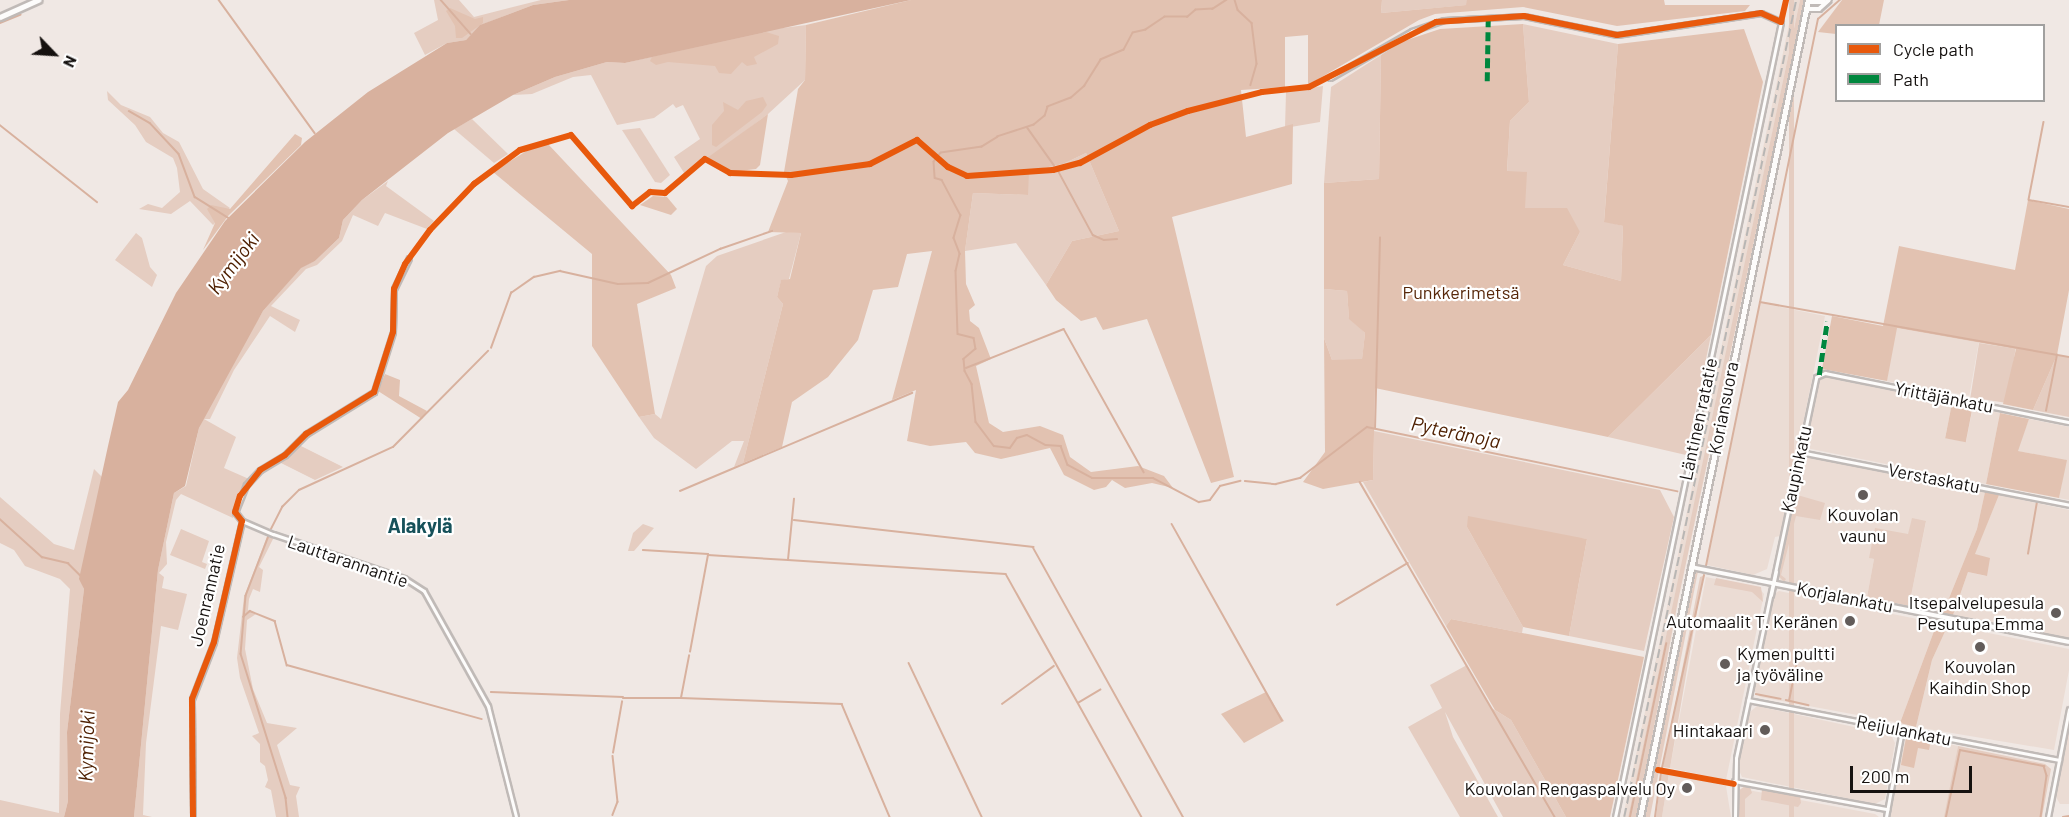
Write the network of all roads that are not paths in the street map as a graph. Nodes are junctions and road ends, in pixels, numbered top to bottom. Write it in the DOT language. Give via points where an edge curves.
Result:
graph roads {
  1 [pos="38,0"];
  2 [pos="1829,0"];
  3 [pos="1808,1"];
  4 [pos="1806,9"];
  5 [pos="0,17"];
  6 [pos="1330,78"];
  7 [pos="409,258"];
  8 [pos="1819,375"];
  9 [pos="2069,422"];
  10 [pos="1799,452"];
  11 [pos="2069,505"];
  12 [pos="242,521"];
  13 [pos="1690,567"];
  14 [pos="1773,583"];
  15 [pos="2069,642"];
  16 [pos="1748,700"];
  17 [pos="2069,709"];
  18 [pos="1902,730"];
  19 [pos="2059,760"];
  20 [pos="1734,781"];
  21 [pos="1887,809"];
  22 [pos="193,817"];
  23 [pos="516,817"];
  24 [pos="1615,817"];
  25 [pos="1640,817"];
  26 [pos="1735,817"];
  27 [pos="1886,817"];
  28 [pos="2048,817"];
  1 -- 5 [label="main road"];
  2 -- 3 [label="street"];
  2 -- 4 [label="street" via="1819,9"];
  3 -- 4 [label="main road, Koriansuora"];
  4 -- 13 [label="main road, Koriansuora"];
  6 -- 24 [label="street, Läntinen ratatie" via="1412,31 1444,20 1524,15 1617,35 1766,13 1781,22"];
  7 -- 12 [label="street, Joenrannatie" via="394,289 393,332 374,392 306,434 285,455 260,470 236,506 236,517"];
  8 -- 9 [label="street, Yrittäjänkatu" via="1825,373"];
  8 -- 10 [label="street, Kaupinkatu"];
  10 -- 11 [label="street, Verstaskatu"];
  10 -- 14 [label="street, Kaupinkatu"];
  12 -- 22 [label="street, Joenrannatie" via="214,642 192,699"];
  12 -- 23 [label="street, Lauttarannantie" via="404,578 424,591 489,706"];
  13 -- 14 [label="street, Korjalankatu"];
  13 -- 25 [label="main road, Koriansuora"];
  14 -- 15 [label="street, Korjalankatu"];
  14 -- 16 [label="street, Kaupinkatu"];
  16 -- 18 [label="street, Reijulankatu"];
  16 -- 20 [label="street, Kaupinkatu"];
  17 -- 19 [label="street"];
  18 -- 19 [label="street, Reijulankatu"];
  18 -- 21 [label="street"];
  19 -- 28 [label="street" via="2053,808"];
  20 -- 21 [label="street"];
  20 -- 26 [label="street, Kaupinkatu"];
  21 -- 27 [label="street"];
}
